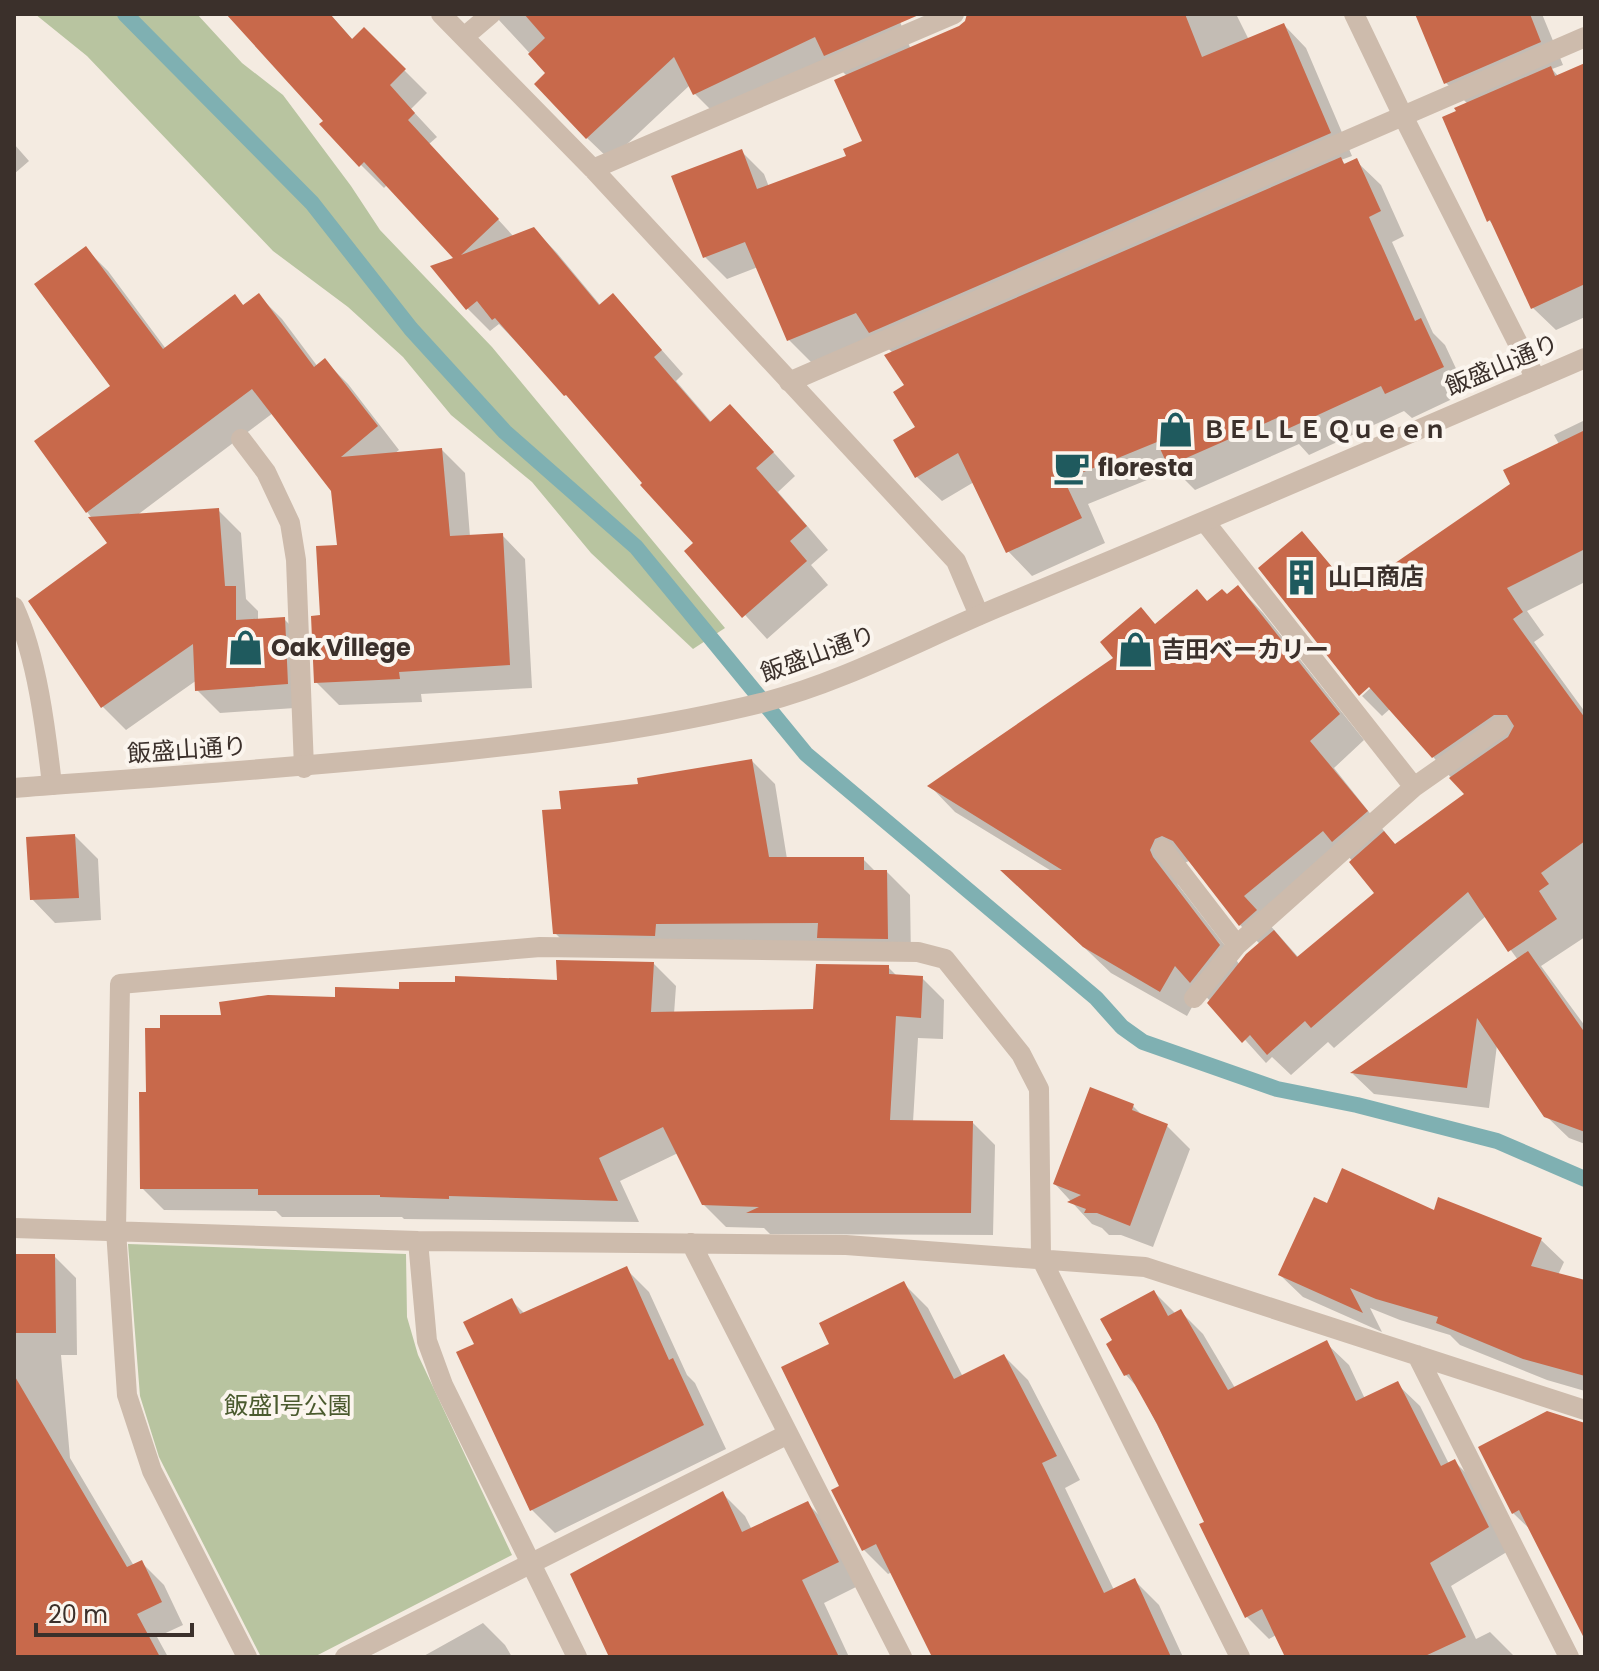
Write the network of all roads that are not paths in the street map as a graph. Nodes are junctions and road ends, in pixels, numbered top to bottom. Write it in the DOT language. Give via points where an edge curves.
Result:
graph roads {
  1 [pos="441,14"];
  2 [pos="491,14"];
  3 [pos="954,14"];
  4 [pos="1354,14"];
  5 [pos="464,37"];
  6 [pos="1585,37"];
  7 [pos="1402,114"];
  8 [pos="593,169"];
  9 [pos="1585,358"];
  10 [pos="1536,379"];
  11 [pos="789,382"];
  12 [pos="241,439"];
  13 [pos="1205,522"];
  14 [pos="14,607"];
  15 [pos="979,615"];
  16 [pos="1501,726"];
  17 [pos="304,768"];
  18 [pos="52,785"];
  19 [pos="1414,787"];
  20 [pos="14,788"];
  21 [pos="1163,849"];
  22 [pos="1237,945"];
  23 [pos="1194,998"];
  24 [pos="14,1228"];
  25 [pos="116,1230"];
  26 [pos="418,1241"];
  27 [pos="691,1243"];
  28 [pos="1041,1258"];
  29 [pos="1417,1355"];
  30 [pos="1585,1410"];
  31 [pos="788,1434"];
  32 [pos="531,1563"];
  33 [pos="247,1657"];
  34 [pos="345,1657"];
  35 [pos="577,1657"];
  36 [pos="902,1657"];
  37 [pos="1240,1657"];
  38 [pos="1569,1657"];
  1 -- 5 [label="street"];
  2 -- 5 [label="street"];
  3 -- 8 [label="street"];
  4 -- 7 [label="street"];
  5 -- 8 [label="street"];
  6 -- 7 [label="street"];
  7 -- 10 [label="street"];
  7 -- 11 [label="street"];
  8 -- 11 [label="street"];
  9 -- 10 [label="street, 飯盛山通り"];
  10 -- 13 [label="street, 飯盛山通り"];
  11 -- 15 [label="street" via="956,561"];
  12 -- 17 [label="street" via="266,472 290,523"];
  13 -- 15 [label="street, 飯盛山通り"];
  13 -- 19 [label="street"];
  14 -- 18 [label="street" via="23,627"];
  15 -- 17 [label="street, 飯盛山通り" via="856,670 761,703 585,738"];
  16 -- 19 [label="street"];
  17 -- 18 [label="street, 飯盛山通り"];
  18 -- 20 [label="street, 飯盛山通り"];
  19 -- 22 [label="street"];
  21 -- 22 [label="street"];
  22 -- 23 [label="street"];
  24 -- 25 [label="street"];
  25 -- 26 [label="street"];
  25 -- 28 [label="street" via="120,984 540,947 918,952 945,959 1021,1054 1039,1089"];
  25 -- 33 [label="street" via="127,1395 137,1429 152,1471"];
  26 -- 27 [label="street"];
  26 -- 32 [label="street" via="427,1341 443,1385"];
  27 -- 28 [label="street" via="846,1245"];
  27 -- 31 [label="street"];
  28 -- 29 [label="street" via="1145,1267"];
  28 -- 37 [label="street"];
  29 -- 30 [label="street"];
  29 -- 38 [label="street"];
  31 -- 32 [label="street"];
  31 -- 36 [label="street"];
  32 -- 34 [label="street"];
  32 -- 35 [label="street"];
}
